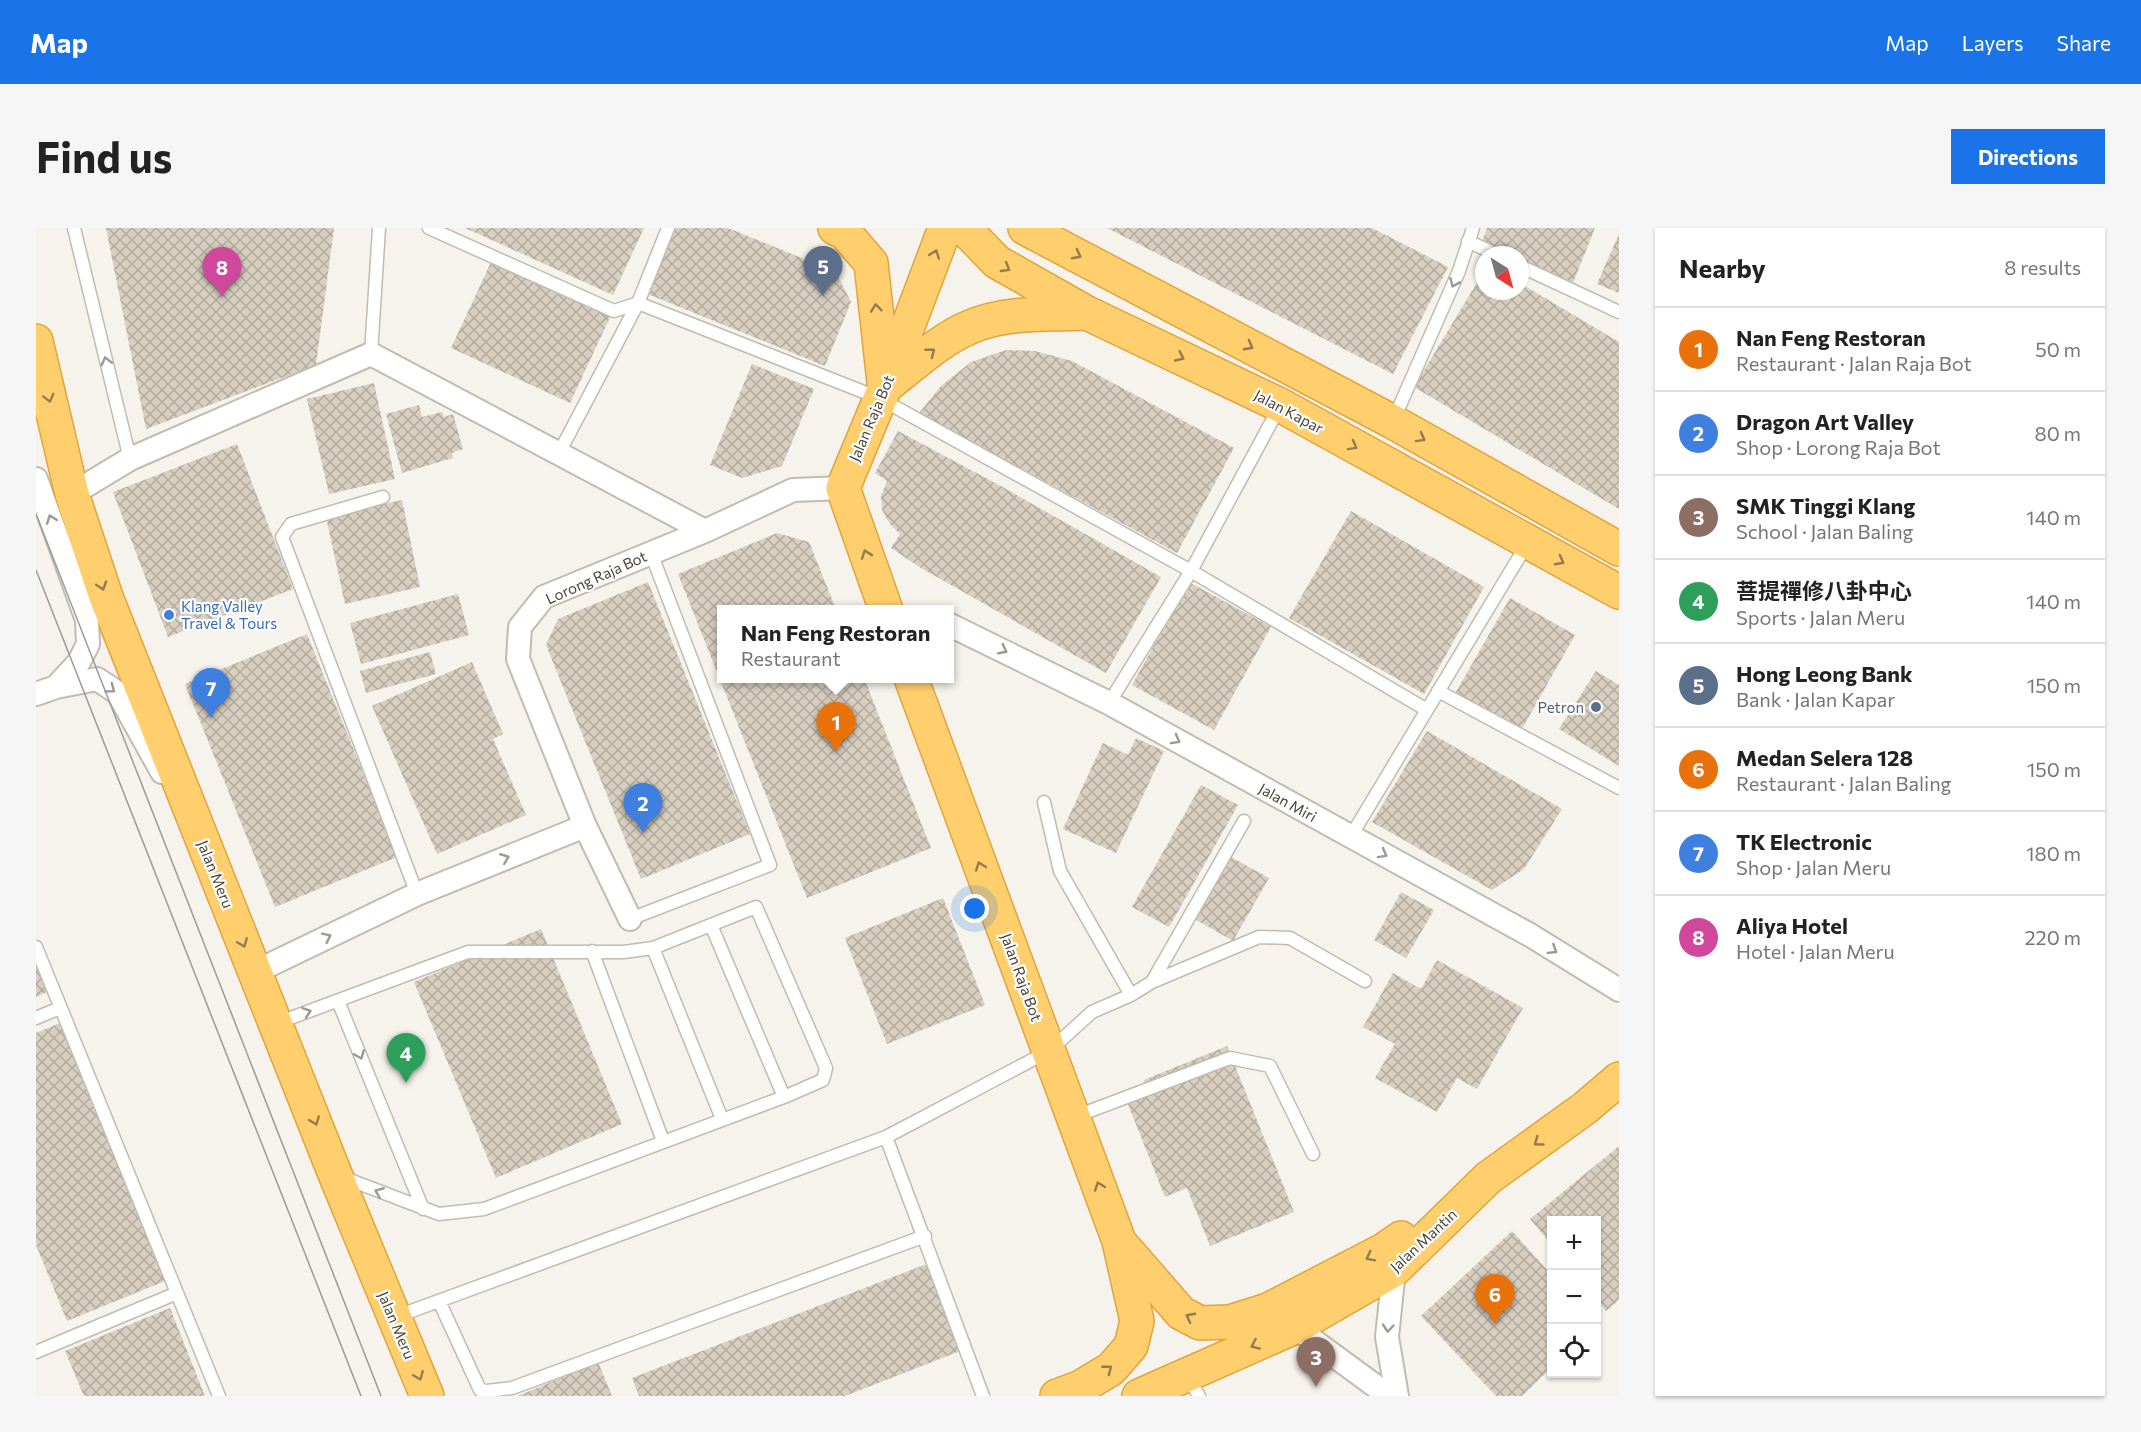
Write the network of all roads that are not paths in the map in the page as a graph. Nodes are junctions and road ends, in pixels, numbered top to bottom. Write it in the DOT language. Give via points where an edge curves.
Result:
graph roads {
  1 [pos="74,228"];
  2 [pos="379,228"];
  3 [pos="429,228"];
  4 [pos="668,228"];
  5 [pos="836,228"];
  6 [pos="945,228"];
  7 [pos="964,228"];
  8 [pos="1025,228"];
  9 [pos="1473,228"];
  10 [pos="1468,241"];
  11 [pos="1478,246"];
  12 [pos="1529,270"];
  13 [pos="638,303"];
  14 [pos="1619,312"];
  15 [pos="1087,313"];
  16 [pos="36,341"];
  17 [pos="371,354"];
  18 [pos="882,392"];
  19 [pos="1280,405"];
  20 [pos="1393,422"];
  21 [pos="559,453"];
  22 [pos="130,459"];
  23 [pos="36,479"];
  24 [pos="843,488"];
  25 [pos="72,494"];
  26 [pos="383,497"];
  27 [pos="705,531"];
  28 [pos="1528,543"];
  29 [pos="1619,549"];
  30 [pos="651,553"];
  31 [pos="1191,571"];
  32 [pos="1619,592"];
  33 [pos="885,605"];
  34 [pos="954,627"];
  35 [pos="913,683"];
  36 [pos="46,691"];
  37 [pos="1438,691"];
  38 [pos="1109,703"];
  39 [pos="1426,710"];
  40 [pos="1619,788"];
  41 [pos="1044,802"];
  42 [pos="1244,821"];
  43 [pos="585,826"];
  44 [pos="1350,836"];
  45 [pos="207,852"];
  46 [pos="417,894"];
  47 [pos="630,919"];
  48 [pos="711,925"];
  49 [pos="36,947"];
  50 [pos="652,948"];
  51 [pos="592,951"];
  52 [pos="255,972"];
  53 [pos="1365,981"];
  54 [pos="1152,982"];
  55 [pos="1619,990"];
  56 [pos="1131,995"];
  57 [pos="338,1001"];
  58 [pos="60,1008"];
  59 [pos="36,1018"];
  60 [pos="276,1023"];
  61 [pos="1049,1051"];
  62 [pos="1619,1079"];
  63 [pos="784,1097"];
  64 [pos="1073,1117"];
  65 [pos="722,1119"];
  66 [pos="886,1137"];
  67 [pos="663,1141"];
  68 [pos="1313,1154"];
  69 [pos="335,1174"];
  70 [pos="1488,1178"];
  71 [pos="423,1209"];
  72 [pos="925,1236"];
  73 [pos="1119,1241"];
  74 [pos="1394,1270"];
  75 [pos="177,1293"];
  76 [pos="439,1301"];
  77 [pos="394,1317"];
  78 [pos="1295,1327"];
  79 [pos="36,1352"];
  80 [pos="1193,1386"];
  81 [pos="219,1396"];
  82 [pos="427,1396"];
  83 [pos="983,1396"];
  84 [pos="1057,1396"];
  85 [pos="1139,1396"];
  86 [pos="1389,1396"];
  87 [pos="1397,1396"];
  22 -- 1 [label="lane, one-way"];
  2 -- 17 [label="lane"];
  3 -- 13 [label="lane" via="614,311"];
  4 -- 13 [label="lane"];
  18 -- 5 [label="highway, one-way" via="871,263"];
  18 -- 6 [label="highway, Jalan Raja Bot, one-way"];
  7 -- 15 [label="highway, Jalan Kapar, one-way" via="997,262"];
  8 -- 20 [label="highway, one-way"];
  9 -- 10 [label="lane"];
  10 -- 11 [label="lane"];
  10 -- 20 [label="lane, one-way" via="1459,271"];
  12 -- 14 [label="lane"];
  13 -- 18 [label="lane"];
  13 -- 21 [label="lane"];
  18 -- 15 [label="highway, one-way" via="940,345 968,328 1004,317"];
  15 -- 19 [label="highway, Jalan Kapar, one-way"];
  16 -- 25 [label="highway, Jalan Meru, one-way"];
  17 -- 21 [label="street"];
  17 -- 22 [label="street"];
  18 -- 24 [label="highway, Jalan Raja Bot"];
  18 -- 31 [label="lane"];
  19 -- 28 [label="highway, Jalan Kapar, one-way"];
  19 -- 31 [label="lane"];
  20 -- 29 [label="highway, one-way"];
  21 -- 27 [label="street"];
  22 -- 25 [label="street"];
  36 -- 23 [label="street, one-way" via="79,662 88,644 87,620"];
  24 -- 27 [label="street, Lorong Raja Bot" via="793,490"];
  33 -- 24 [label="highway, one-way"];
  25 -- 45 [label="highway, Jalan Meru, one-way" via="106,597"];
  26 -- 46 [label="lane" via="291,524 282,537"];
  27 -- 30 [label="street, Lorong Raja Bot"];
  28 -- 32 [label="highway, Jalan Kapar, one-way"];
  28 -- 37 [label="lane"];
  30 -- 43 [label="street, Lorong Raja Bot" via="544,597 520,627 518,659"];
  30 -- 47 [label="lane" via="770,865"];
  31 -- 38 [label="lane"];
  31 -- 39 [label="lane"];
  34 -- 38 [label="street, Jalan Miri, one-way"];
  61 -- 35 [label="highway, Jalan Raja Bot, one-way"];
  36 -- 45 [label="street, one-way" via="97,680 118,693"];
  37 -- 39 [label="lane"];
  37 -- 40 [label="lane"];
  38 -- 44 [label="street, Jalan Miri, one-way"];
  39 -- 44 [label="lane"];
  41 -- 56 [label="lane" via="1060,871"];
  42 -- 54 [label="lane"];
  46 -- 43 [label="street, one-way"];
  43 -- 47 [label="street, Lorong Raja Bot"];
  44 -- 55 [label="street, Jalan Miri, one-way" via="1530,935"];
  45 -- 52 [label="highway, Jalan Meru, one-way"];
  52 -- 46 [label="street, one-way"];
  48 -- 50 [label="lane"];
  48 -- 63 [label="lane"];
  48 -- 63 [label="lane" via="756,907 826,1068 823,1080"];
  49 -- 58 [label="lane"];
  50 -- 51 [label="lane"];
  50 -- 65 [label="lane"];
  51 -- 57 [label="lane" via="468,952"];
  51 -- 67 [label="lane"];
  52 -- 60 [label="highway, Jalan Meru"];
  53 -- 54 [label="lane" via="1290,938 1259,937"];
  54 -- 56 [label="lane"];
  56 -- 61 [label="lane" via="1092,1012"];
  60 -- 57 [label="lane, one-way"];
  57 -- 71 [label="lane, one-way"];
  58 -- 59 [label="lane"];
  58 -- 75 [label="lane"];
  60 -- 69 [label="highway, Jalan Meru, one-way"];
  61 -- 64 [label="highway, Jalan Raja Bot"];
  61 -- 66 [label="lane"];
  62 -- 70 [label="highway, Jalan Mantin, one-way"];
  63 -- 65 [label="lane"];
  64 -- 68 [label="lane" via="1230,1058 1270,1066"];
  73 -- 64 [label="highway, Jalan Raja Bot, one-way"];
  65 -- 67 [label="lane"];
  66 -- 72 [label="lane"];
  66 -- 76 [label="lane"];
  67 -- 71 [label="lane" via="484,1209 439,1214"];
  71 -- 69 [label="lane, one-way"];
  69 -- 77 [label="highway, Jalan Meru"];
  70 -- 73 [label="highway, one-way" via="1382,1251 1268,1310 1230,1322 1200,1323 1181,1313"];
  70 -- 74 [label="highway, Jalan Mantin"];
  72 -- 76 [label="lane" via="512,1388 480,1390"];
  72 -- 83 [label="lane"];
  84 -- 73 [label="highway, one-way" via="1112,1369 1131,1346 1137,1321"];
  74 -- 78 [label="highway, Jalan Mantin"];
  74 -- 87 [label="street, one-way" via="1387,1337"];
  75 -- 79 [label="lane"];
  75 -- 81 [label="lane"];
  76 -- 77 [label="lane"];
  77 -- 82 [label="highway, Jalan Meru, one-way"];
  78 -- 80 [label="highway, Jalan Mantin, one-way"];
  78 -- 86 [label="street"];
  80 -- 85 [label="highway, Jalan Mantin"];
}
